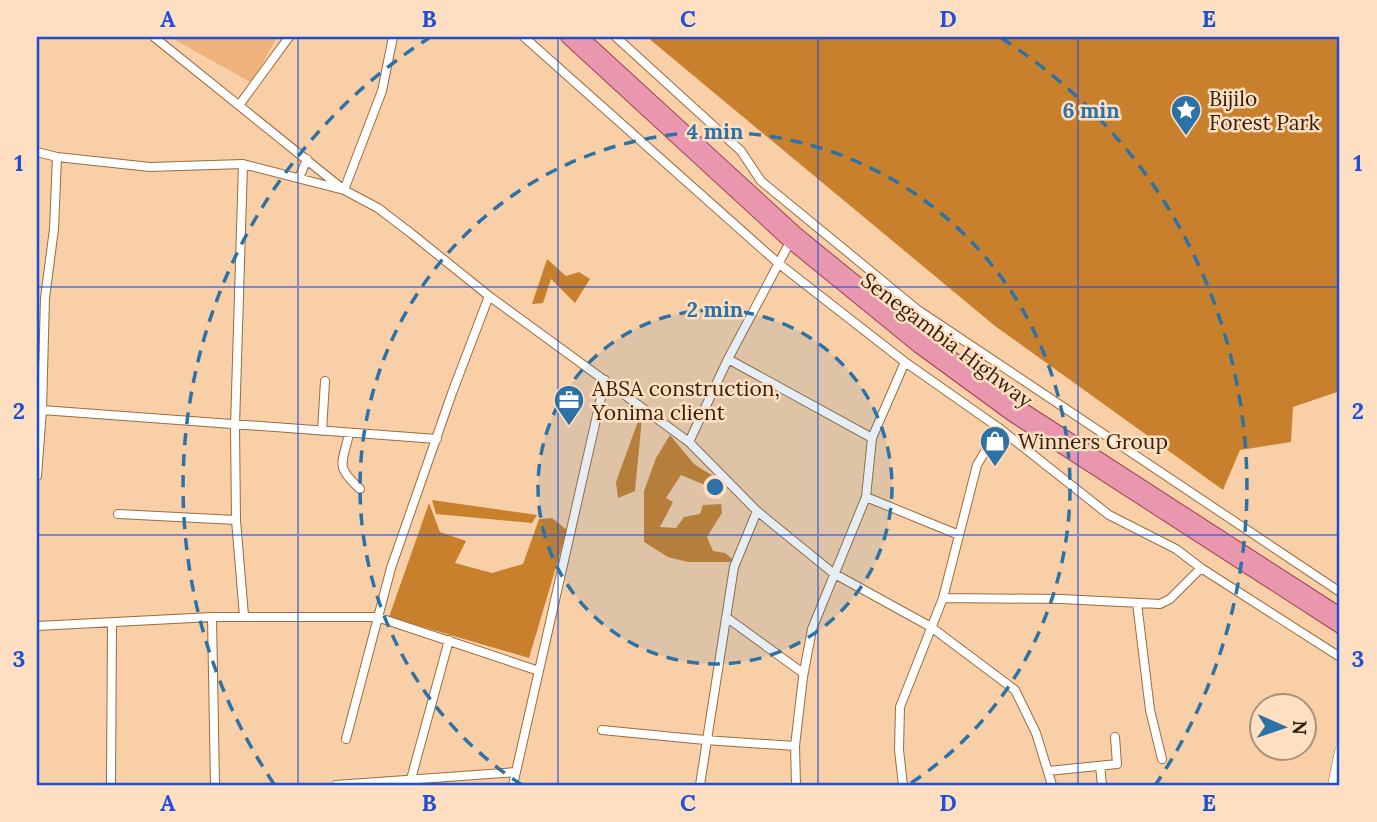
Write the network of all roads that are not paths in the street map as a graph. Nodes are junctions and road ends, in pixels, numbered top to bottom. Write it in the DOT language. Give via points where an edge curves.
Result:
graph roads {
  1 [pos="154,37"];
  2 [pos="289,37"];
  3 [pos="393,37"];
  4 [pos="524,37"];
  5 [pos="567,37"];
  6 [pos="582,37"];
  7 [pos="616,37"];
  8 [pos="240,104"];
  9 [pos="37,152"];
  10 [pos="57,157"];
  11 [pos="307,159"];
  12 [pos="243,164"];
  13 [pos="299,178"];
  14 [pos="344,190"];
  15 [pos="790,242"];
  16 [pos="778,263"];
  17 [pos="489,296"];
  18 [pos="728,359"];
  19 [pos="905,362"];
  20 [pos="605,380"];
  21 [pos="325,381"];
  22 [pos="39,409"];
  23 [pos="235,426"];
  24 [pos="999,428"];
  25 [pos="322,431"];
  26 [pos="349,434"];
  27 [pos="872,438"];
  28 [pos="437,439"];
  29 [pos="689,442"];
  30 [pos="37,476"];
  31 [pos="360,489"];
  32 [pos="866,496"];
  33 [pos="757,511"];
  34 [pos="118,514"];
  35 [pos="236,520"];
  36 [pos="959,535"];
  37 [pos="1201,568"];
  38 [pos="833,573"];
  39 [pos="1340,593"];
  40 [pos="943,598"];
  41 [pos="1137,603"];
  42 [pos="1340,614"];
  43 [pos="212,617"];
  44 [pos="244,617"];
  45 [pos="377,617"];
  46 [pos="726,617"];
  47 [pos="112,624"];
  48 [pos="37,626"];
  49 [pos="931,626"];
  50 [pos="1340,627"];
  51 [pos="450,640"];
  52 [pos="1340,657"];
  53 [pos="539,671"];
  54 [pos="803,673"];
  55 [pos="602,730"];
  56 [pos="1115,737"];
  57 [pos="346,738"];
  58 [pos="705,740"];
  59 [pos="795,746"];
  60 [pos="1340,751"];
  61 [pos="1162,760"];
  62 [pos="1100,766"];
  63 [pos="1048,771"];
  64 [pos="516,772"];
  65 [pos="411,779"];
  66 [pos="111,785"];
  67 [pos="215,785"];
  68 [pos="336,785"];
  69 [pos="513,785"];
  70 [pos="700,785"];
  71 [pos="796,785"];
  72 [pos="903,785"];
  73 [pos="1052,785"];
  74 [pos="1102,785"];
  75 [pos="1333,785"];
  1 -- 8 [label="street"];
  2 -- 8 [label="street"];
  3 -- 14 [label="street" via="382,91"];
  4 -- 16 [label="street"];
  5 -- 15 [label="main road, Senegambia Highway"];
  6 -- 42 [label="main road, Senegambia Highway" via="797,234 926,338 1018,406"];
  7 -- 39 [label="street" via="741,151 761,181 918,310"];
  8 -- 11 [label="street"];
  9 -- 10 [label="street"];
  10 -- 12 [label="street" via="150,167"];
  10 -- 22 [label="street"];
  11 -- 13 [label="street"];
  11 -- 14 [label="street"];
  12 -- 13 [label="street"];
  12 -- 23 [label="street"];
  13 -- 14 [label="street"];
  14 -- 17 [label="street" via="378,208"];
  15 -- 16 [label="street"];
  15 -- 50 [label="main road, Senegambia Highway" via="1012,415"];
  16 -- 18 [label="street"];
  16 -- 19 [label="street"];
  17 -- 20 [label="street"];
  17 -- 28 [label="street"];
  18 -- 27 [label="street"];
  18 -- 29 [label="street"];
  19 -- 24 [label="street"];
  19 -- 27 [label="street"];
  20 -- 29 [label="street"];
  20 -- 53 [label="street"];
  21 -- 25 [label="street"];
  22 -- 23 [label="street"];
  22 -- 30 [label="street"];
  23 -- 25 [label="street"];
  23 -- 35 [label="street"];
  24 -- 36 [label="street" via="976,465"];
  24 -- 37 [label="street" via="1109,515 1176,549"];
  25 -- 26 [label="street"];
  26 -- 28 [label="street"];
  26 -- 31 [label="street" via="341,467"];
  27 -- 32 [label="street"];
  28 -- 45 [label="street"];
  29 -- 33 [label="street"];
  32 -- 36 [label="street"];
  32 -- 38 [label="street"];
  33 -- 38 [label="street"];
  33 -- 46 [label="street" via="734,567"];
  34 -- 35 [label="street"];
  35 -- 44 [label="street"];
  36 -- 40 [label="street"];
  37 -- 41 [label="street" via="1170,599 1160,604"];
  37 -- 52 [label="street"];
  38 -- 49 [label="street"];
  38 -- 54 [label="street" via="812,629"];
  40 -- 41 [label="street"];
  40 -- 49 [label="street"];
  41 -- 61 [label="street" via="1150,710"];
  43 -- 44 [label="street"];
  43 -- 47 [label="street"];
  43 -- 67 [label="street"];
  44 -- 45 [label="street"];
  45 -- 51 [label="street"];
  45 -- 57 [label="street"];
  46 -- 54 [label="street"];
  46 -- 58 [label="street"];
  47 -- 48 [label="street"];
  47 -- 66 [label="street"];
  49 -- 63 [label="street" via="1015,690"];
  49 -- 72 [label="street" via="900,707"];
  51 -- 53 [label="street"];
  51 -- 65 [label="street"];
  53 -- 64 [label="street"];
  54 -- 59 [label="street"];
  55 -- 58 [label="street"];
  56 -- 62 [label="street" via="1117,764"];
  58 -- 59 [label="street"];
  58 -- 70 [label="street"];
  59 -- 71 [label="street"];
  60 -- 75 [label="street"];
  62 -- 63 [label="street"];
  62 -- 74 [label="street"];
  63 -- 73 [label="street"];
  64 -- 65 [label="street"];
  64 -- 69 [label="street"];
  65 -- 68 [label="street"];
}
